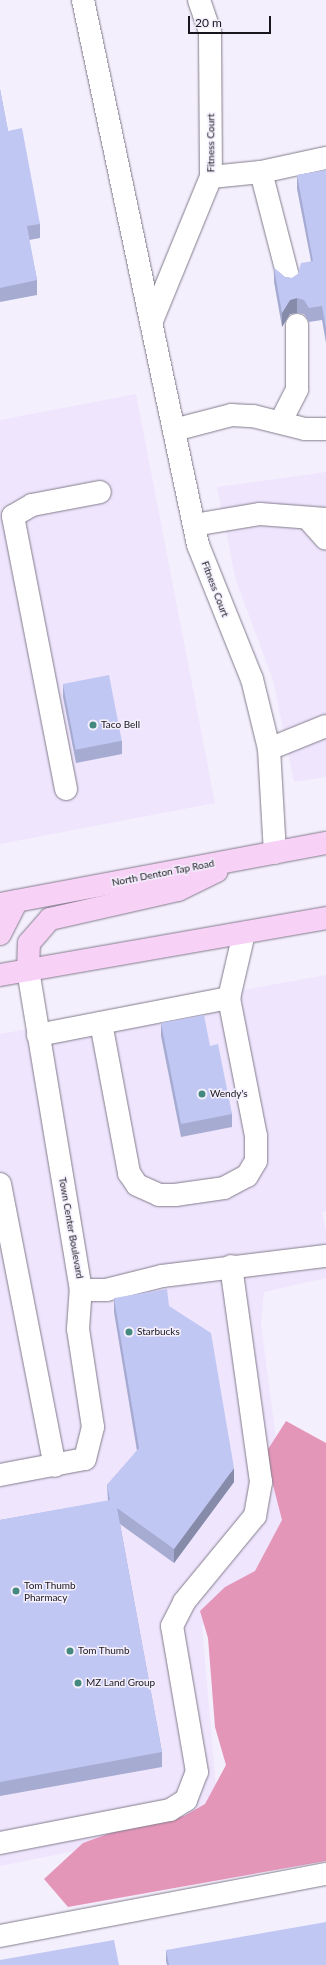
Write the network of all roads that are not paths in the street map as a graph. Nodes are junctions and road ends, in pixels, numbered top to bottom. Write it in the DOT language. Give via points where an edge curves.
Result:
graph roads {
  1 [pos="84,0"];
  2 [pos="199,0"];
  3 [pos="326,158"];
  4 [pos="261,172"];
  5 [pos="211,177"];
  6 [pos="289,280"];
  7 [pos="151,323"];
  8 [pos="297,324"];
  9 [pos="281,421"];
  10 [pos="326,429"];
  11 [pos="174,430"];
  12 [pos="100,492"];
  13 [pos="317,520"];
  14 [pos="194,525"];
  15 [pos="326,539"];
  16 [pos="326,726"];
  17 [pos="269,749"];
  18 [pos="66,789"];
  19 [pos="326,843"];
  20 [pos="275,853"];
  21 [pos="242,859"];
  22 [pos="8,902"];
  23 [pos="326,918"];
  24 [pos="244,933"];
  25 [pos="0,934"];
  26 [pos="28,970"];
  27 [pos="0,975"];
  28 [pos="229,998"];
  29 [pos="101,1023"];
  30 [pos="38,1034"];
  31 [pos="0,1184"];
  32 [pos="326,1256"];
  33 [pos="231,1266"];
  34 [pos="82,1290"];
  35 [pos="55,1466"];
  36 [pos="0,1475"];
  37 [pos="0,1843"];
  38 [pos="326,1874"];
  39 [pos="0,1936"];
  1 -- 7 [label="street, Fitness Court"];
  2 -- 5 [label="street, Fitness Court" via="210,32"];
  3 -- 4 [label="street"];
  4 -- 5 [label="street"];
  4 -- 6 [label="street"];
  5 -- 7 [label="street, Fitness Court"];
  7 -- 11 [label="street, Fitness Court"];
  8 -- 9 [label="street" via="297,389"];
  9 -- 10 [label="street" via="305,429"];
  9 -- 11 [label="street" via="231,415"];
  11 -- 14 [label="street, Fitness Court"];
  12 -- 18 [label="street" via="32,505 13,516"];
  13 -- 14 [label="street" via="260,514"];
  13 -- 15 [label="street"];
  14 -- 17 [label="street, Fitness Court" via="223,612 252,679"];
  16 -- 17 [label="street"];
  17 -- 20 [label="street, Fitness Court"];
  19 -- 20 [label="main road, North Denton Tap Road"];
  20 -- 21 [label="main road, North Denton Tap Road"];
  21 -- 22 [label="main road, North Denton Tap Road"];
  21 -- 26 [label="main road" via="178,890 50,919 30,943"];
  22 -- 25 [label="main road"];
  23 -- 24 [label="main road"];
  24 -- 26 [label="main road"];
  24 -- 28 [label="street"];
  26 -- 27 [label="main road"];
  26 -- 30 [label="street, Town Center Boulevard"];
  28 -- 29 [label="street"];
  28 -- 29 [label="street" via="256,1136 256,1161 247,1176 224,1188 159,1195 137,1185 129,1173"];
  29 -- 30 [label="street"];
  30 -- 34 [label="street, Town Center Boulevard"];
  31 -- 35 [label="street"];
  32 -- 33 [label="street, Town Center Boulevard"];
  33 -- 34 [label="street, Town Center Boulevard" via="162,1276 106,1290"];
  33 -- 37 [label="street" via="260,1482 255,1516 184,1602 172,1626 197,1772 186,1800 170,1810"];
  34 -- 35 [label="street" via="78,1329 93,1427 85,1459"];
  35 -- 36 [label="street"];
  38 -- 39 [label="street"];
}
